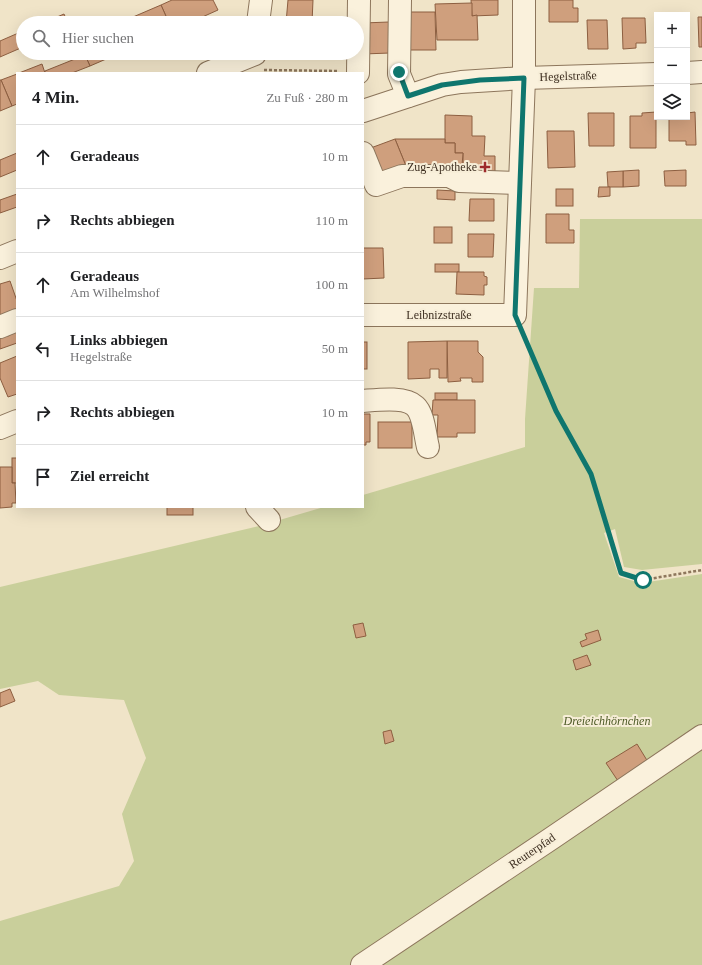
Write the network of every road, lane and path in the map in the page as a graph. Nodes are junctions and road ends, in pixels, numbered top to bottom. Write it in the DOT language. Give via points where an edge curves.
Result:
graph roads {
  1 [pos="261,0"];
  2 [pos="359,0"];
  3 [pos="400,0"];
  4 [pos="524,0"];
  5 [pos="259,16"];
  6 [pos="359,16"];
  7 [pos="255,60"];
  8 [pos="358,60"];
  9 [pos="212,72"];
  10 [pos="358,72"];
  11 [pos="702,72"];
  12 [pos="690,73"];
  13 [pos="654,74"];
  14 [pos="524,78"];
  15 [pos="408,96"];
  16 [pos="365,106"];
  17 [pos="364,155"];
  18 [pos="519,182"];
  19 [pos="16,251"];
  20 [pos="0,258"];
  21 [pos="364,315"];
  22 [pos="515,315"];
  23 [pos="16,320"];
  24 [pos="0,327"];
  25 [pos="364,401"];
  26 [pos="16,421"];
  27 [pos="0,428"];
  28 [pos="428,447"];
  29 [pos="702,570"];
  30 [pos="702,736"];
  31 [pos="362,965"];
  1 -- 5 [label="street"];
  2 -- 6 [label="street"];
  3 -- 15 [label="street" via="399,74"];
  4 -- 14 [label="street"];
  7 -- 9 [label="street"];
  8 -- 10 [label="street"];
  11 -- 12 [label="street"];
  13 -- 14 [label="street, Hegelstraße"];
  14 -- 15 [label="street, Hegelstraße" via="476,80 442,85"];
  14 -- 18 [label="street"];
  15 -- 16 [label="street, Hegelstraße"];
  17 -- 18 [label="street" via="376,185 402,176 449,176 459,181"];
  18 -- 22 [label="street"];
  19 -- 20 [label="street"];
  21 -- 22 [label="street, Leibnizstraße"];
  22 -- 29 [label="path" via="556,411 591,474 621,573 643,580"];
  23 -- 24 [label="street"];
  25 -- 28 [label="street" via="398,400 415,406 422,419"];
  26 -- 27 [label="street"];
  30 -- 31 [label="street, Reuterpfad"];
}
